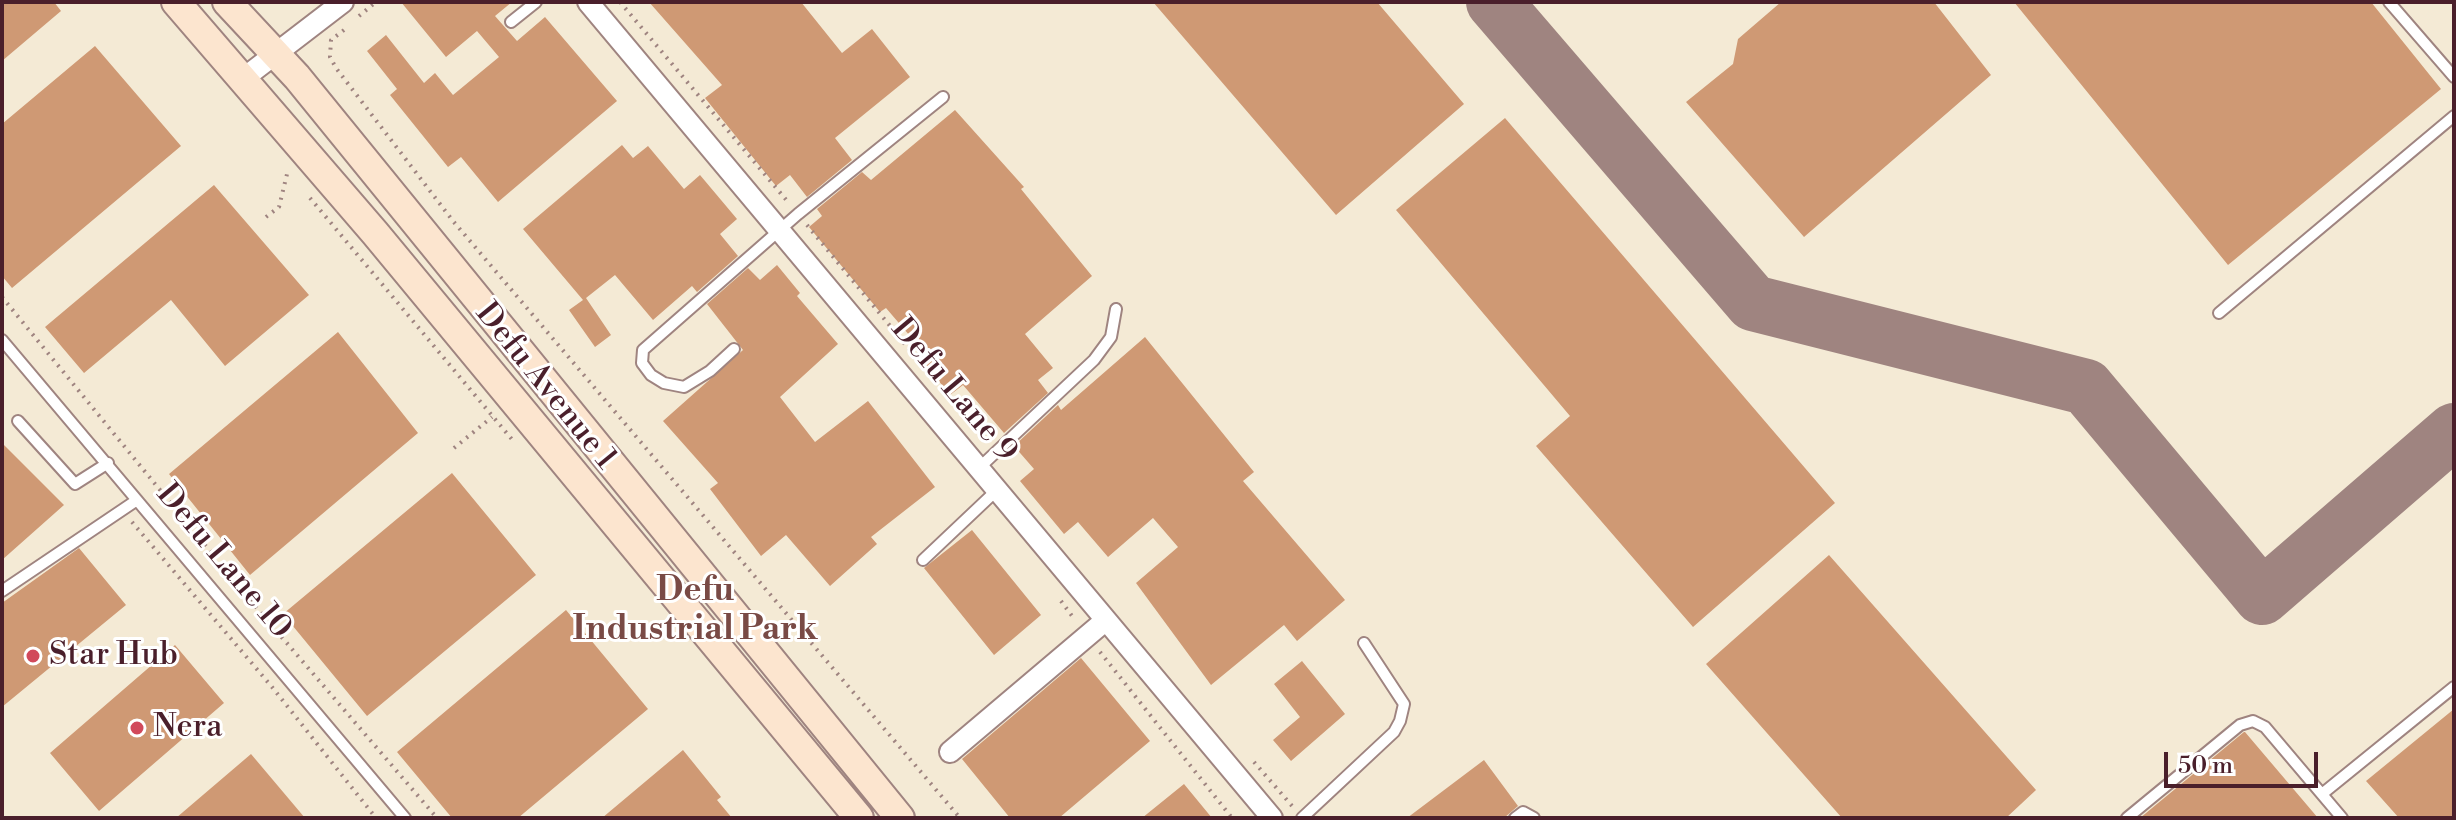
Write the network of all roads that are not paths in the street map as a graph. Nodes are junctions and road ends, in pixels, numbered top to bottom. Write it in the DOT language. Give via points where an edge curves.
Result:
graph roads {
  1 [pos="176,2"];
  2 [pos="227,2"];
  3 [pos="343,2"];
  4 [pos="536,2"];
  5 [pos="588,2"];
  6 [pos="2389,2"];
  7 [pos="511,22"];
  8 [pos="278,55"];
  9 [pos="2454,77"];
  10 [pos="244,78"];
  11 [pos="943,97"];
  12 [pos="2454,116"];
  13 [pos="780,231"];
  14 [pos="1116,309"];
  15 [pos="2219,313"];
  16 [pos="2,340"];
  17 [pos="734,349"];
  18 [pos="18,421"];
  19 [pos="108,463"];
  20 [pos="979,468"];
  21 [pos="997,490"];
  22 [pos="137,500"];
  23 [pos="923,560"];
  24 [pos="2,591"];
  25 [pos="1106,620"];
  26 [pos="1364,643"];
  27 [pos="2454,687"];
  28 [pos="950,752"];
  29 [pos="2322,794"];
  30 [pos="405,818"];
  31 [pos="859,818"];
  32 [pos="900,818"];
  33 [pos="1272,818"];
  34 [pos="1302,818"];
  35 [pos="1515,818"];
  36 [pos="1534,818"];
  37 [pos="2127,818"];
  38 [pos="2342,818"];
  1 -- 10 [label="main road, Defu Avenue 1"];
  2 -- 8 [label="main road, Defu Avenue 1"];
  3 -- 8 [label="street"];
  4 -- 7 [label="lane"];
  5 -- 13 [label="street, Defu Lane 9"];
  6 -- 9 [label="lane"];
  8 -- 10 [label="street"];
  8 -- 32 [label="main road, Defu Avenue 1"];
  10 -- 31 [label="main road, Defu Avenue 1"];
  11 -- 13 [label="lane"];
  12 -- 15 [label="lane"];
  13 -- 17 [label="lane" via="643,350 642,363 664,383 684,387"];
  13 -- 20 [label="street, Defu Lane 9"];
  14 -- 20 [label="lane" via="1111,337 1094,360"];
  16 -- 19 [label="lane, Defu Lane 10"];
  18 -- 19 [label="lane" via="75,484"];
  19 -- 22 [label="lane, Defu Lane 10"];
  20 -- 21 [label="street, Defu Lane 9"];
  21 -- 23 [label="lane"];
  21 -- 25 [label="street, Defu Lane 9"];
  22 -- 24 [label="lane"];
  22 -- 30 [label="lane, Defu Lane 10"];
  25 -- 28 [label="street"];
  25 -- 33 [label="street, Defu Lane 9"];
  26 -- 34 [label="lane" via="1404,704 1400,721"];
  27 -- 29 [label="lane"];
  29 -- 37 [label="lane" via="2265,727 2247,721"];
  29 -- 38 [label="lane"];
  35 -- 36 [label="lane" via="1523,812"];
}
